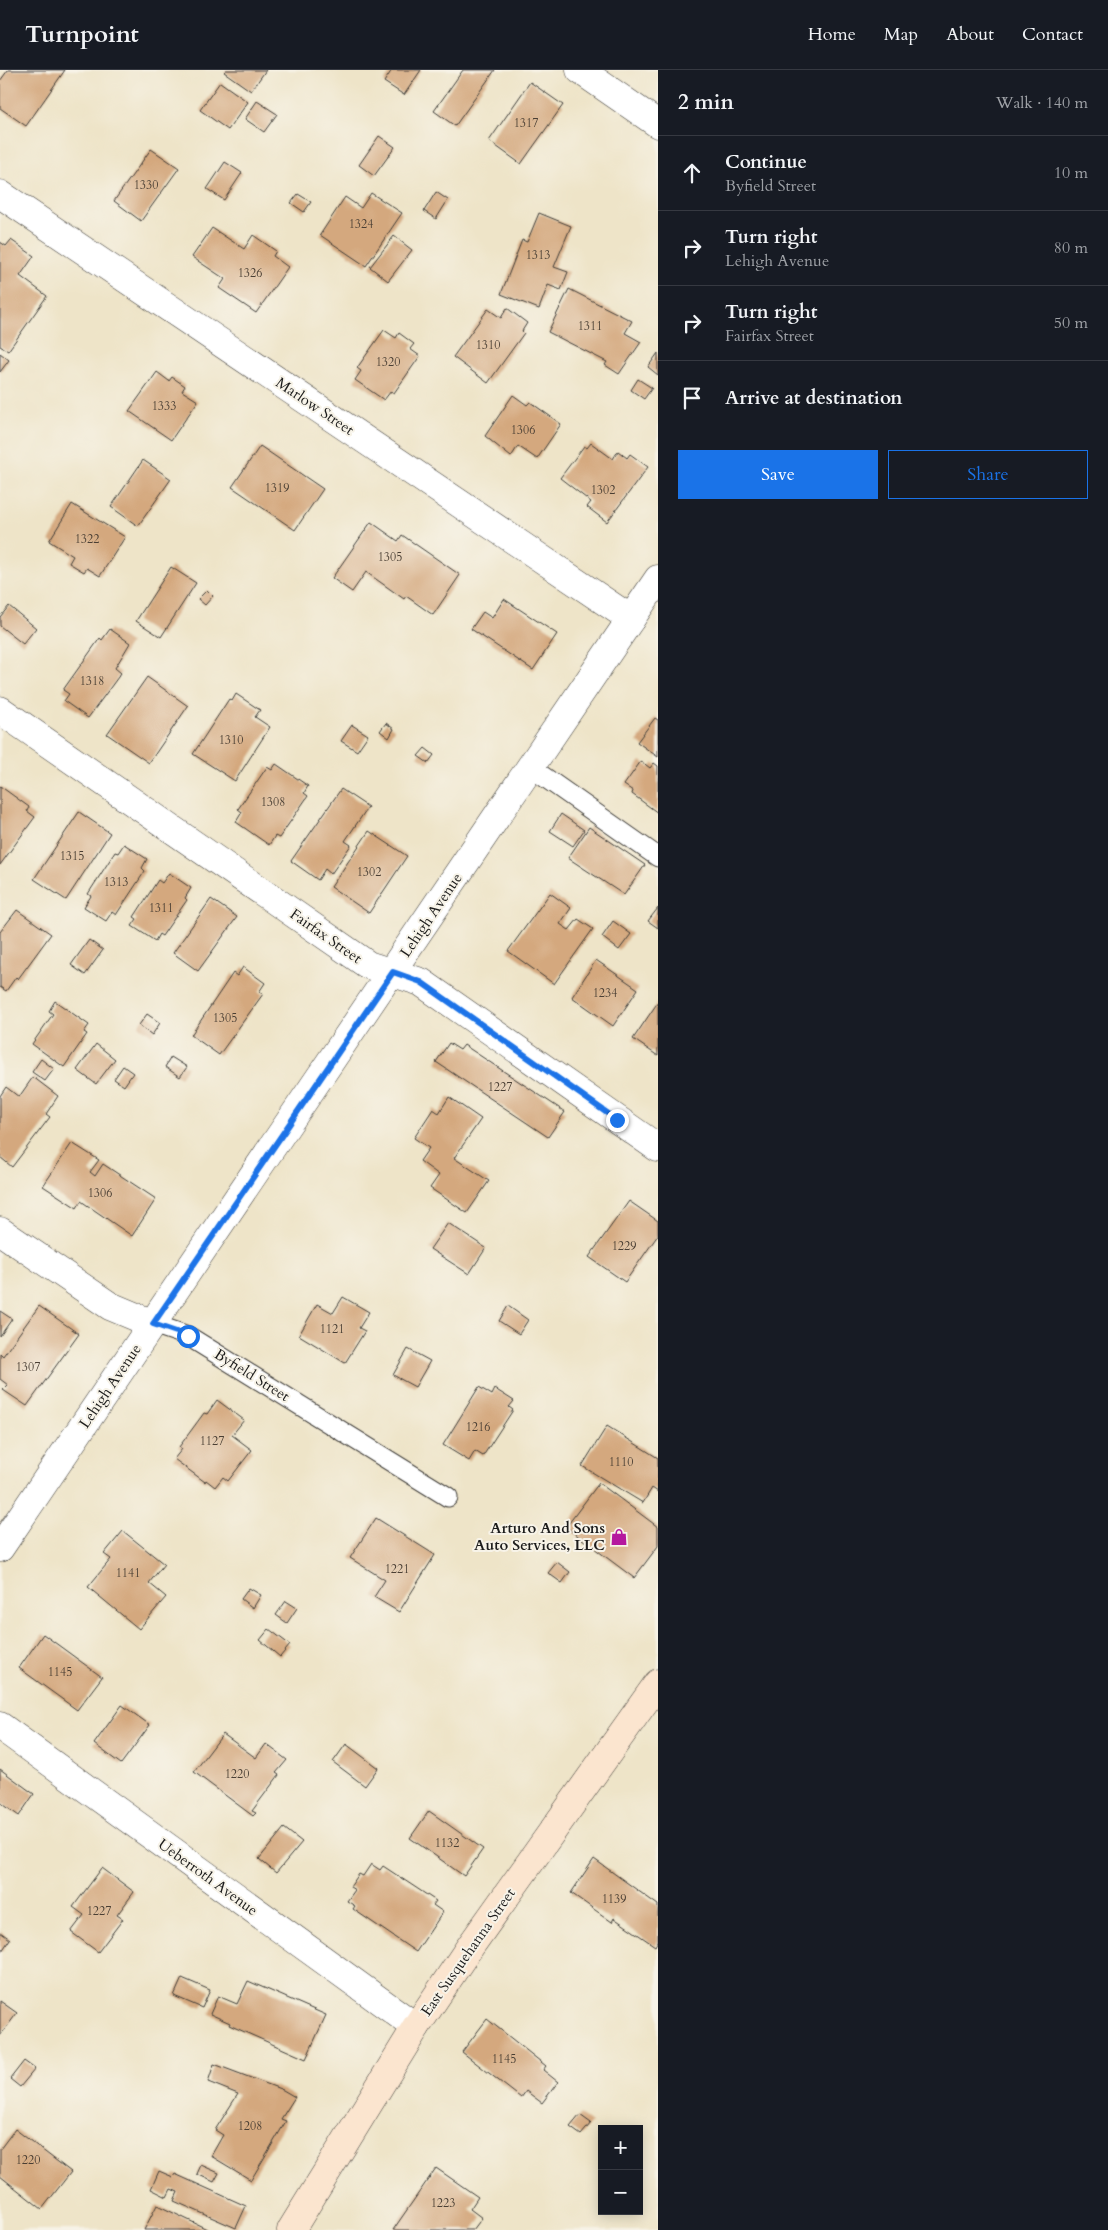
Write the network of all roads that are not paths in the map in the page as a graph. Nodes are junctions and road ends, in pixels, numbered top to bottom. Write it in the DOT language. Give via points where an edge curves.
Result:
graph roads {
  1 [pos="580,70"];
  2 [pos="658,124"];
  3 [pos="0,194"];
  4 [pos="658,579"];
  5 [pos="631,619"];
  6 [pos="0,710"];
  7 [pos="530,767"];
  8 [pos="658,857"];
  9 [pos="393,972"];
  10 [pos="658,1148"];
  11 [pos="0,1231"];
  12 [pos="153,1324"];
  13 [pos="448,1497"];
  14 [pos="0,1548"];
  15 [pos="658,1683"];
  16 [pos="0,1726"];
  17 [pos="416,2027"];
  18 [pos="291,2230"];
  1 -- 2 [label="street"];
  3 -- 5 [label="street, Marlow Street"];
  4 -- 5 [label="street, Lehigh Avenue"];
  5 -- 7 [label="street, Lehigh Avenue"];
  6 -- 9 [label="street, Fairfax Street" via="368,965"];
  7 -- 8 [label="lane"];
  7 -- 9 [label="street, Lehigh Avenue"];
  9 -- 10 [label="street, Fairfax Street" via="421,982"];
  9 -- 12 [label="street, Lehigh Avenue"];
  11 -- 12 [label="street, Byfield Street" via="110,1306"];
  12 -- 13 [label="lane, Byfield Street" via="188,1336"];
  12 -- 14 [label="street, Lehigh Avenue"];
  15 -- 17 [label="main road, East Susquehanna Street"];
  16 -- 17 [label="street, Ueberroth Avenue"];
  17 -- 18 [label="main road, East Susquehanna Street"];
}
